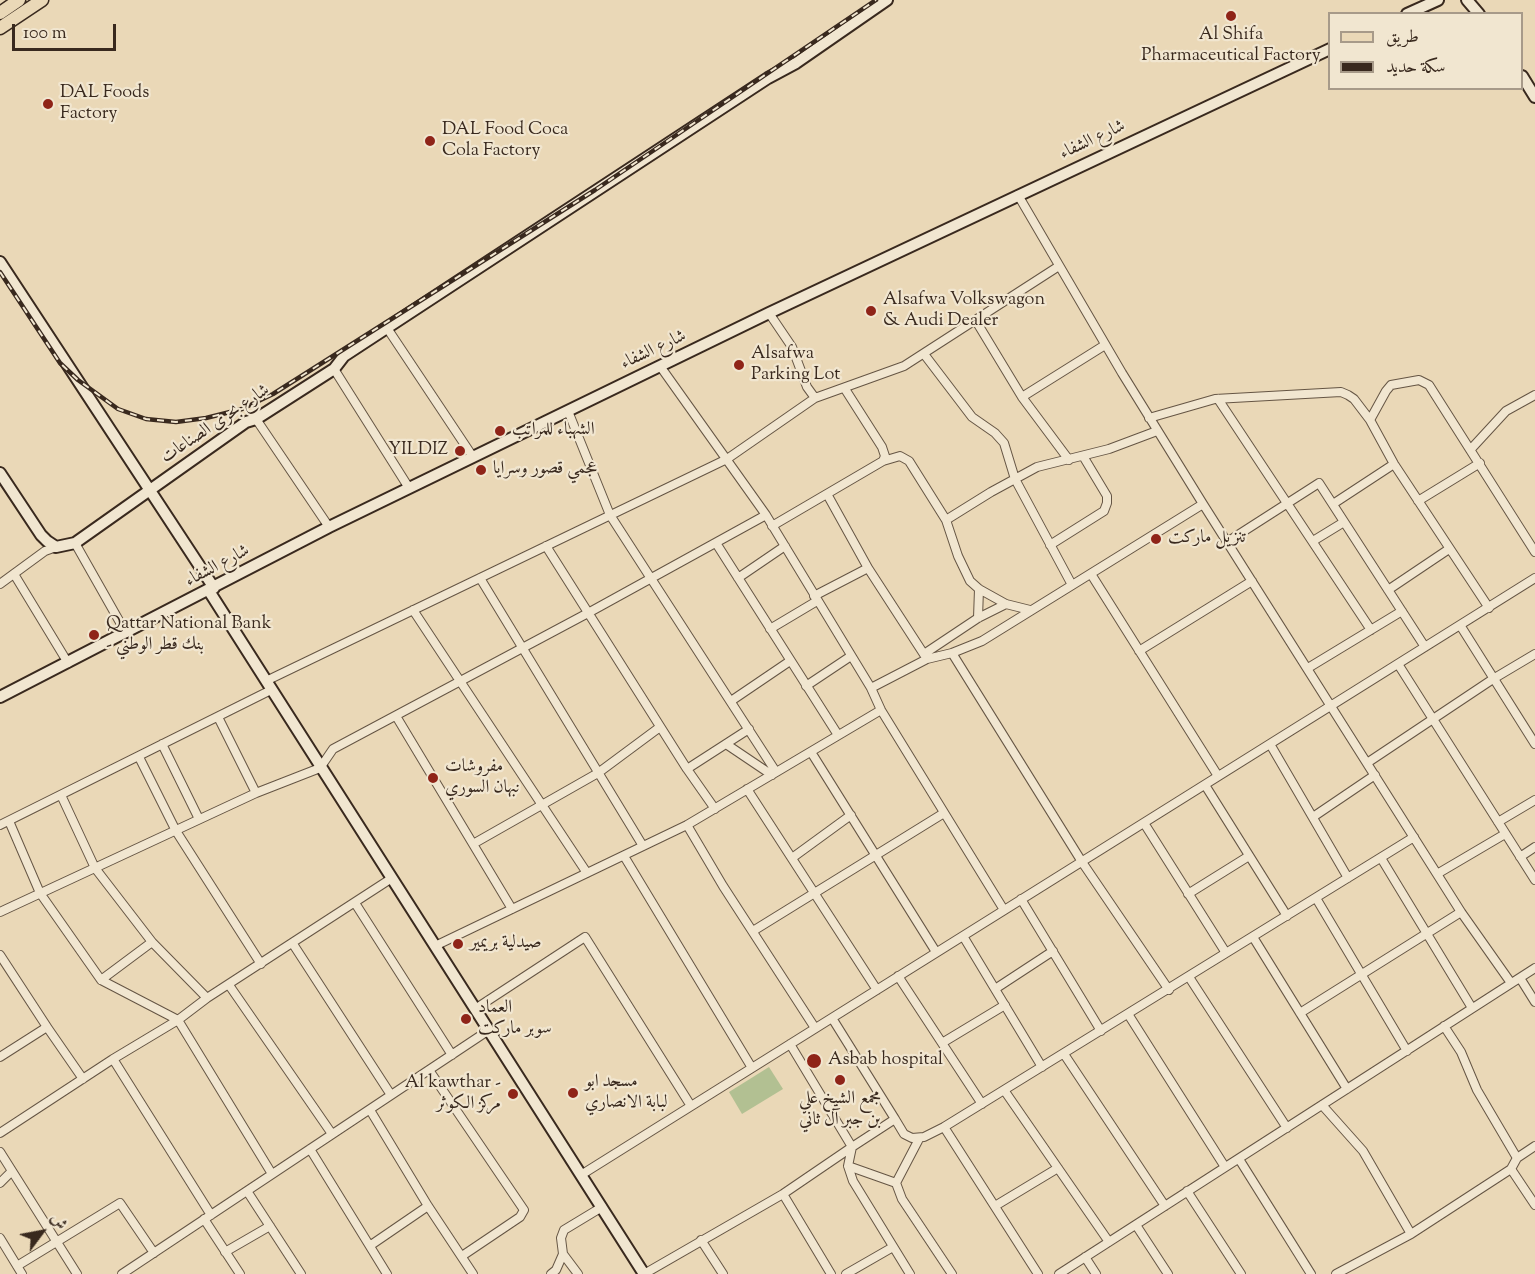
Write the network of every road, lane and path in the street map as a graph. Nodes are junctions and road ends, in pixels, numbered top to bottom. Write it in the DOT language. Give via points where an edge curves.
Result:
graph roads {
  1 [pos="20,0"];
  2 [pos="42,0"];
  3 [pos="887,0"];
  4 [pos="1438,0"];
  5 [pos="1467,0"];
  6 [pos="1411,12"];
  7 [pos="1477,12"];
  8 [pos="0,13"];
  9 [pos="0,28"];
  10 [pos="1328,49"];
  11 [pos="1523,79"];
  12 [pos="1535,98"];
  13 [pos="1018,195"];
  14 [pos="0,262"];
  15 [pos="1059,266"];
  16 [pos="769,314"];
  17 [pos="976,321"];
  18 [pos="387,328"];
  19 [pos="1106,345"];
  20 [pos="924,354"];
  21 [pos="660,366"];
  22 [pos="334,369"];
  23 [pos="845,389"];
  24 [pos="1022,397"];
  25 [pos="1532,397"];
  26 [pos="816,398"];
  27 [pos="1218,399"];
  28 [pos="1535,407"];
  29 [pos="568,411"];
  30 [pos="256,418"];
  31 [pos="1149,418"];
  32 [pos="1370,420"];
  33 [pos="1157,431"];
  34 [pos="1471,449"];
  35 [pos="1083,456"];
  36 [pos="473,457"];
  37 [pos="727,459"];
  38 [pos="1069,460"];
  39 [pos="883,461"];
  40 [pos="1394,464"];
  41 [pos="1480,464"];
  42 [pos="0,473"];
  43 [pos="1015,479"];
  44 [pos="410,488"];
  45 [pos="149,489"];
  46 [pos="827,494"];
  47 [pos="1418,501"];
  48 [pos="1287,503"];
  49 [pos="1203,504"];
  50 [pos="1333,504"];
  51 [pos="610,515"];
  52 [pos="766,515"];
  53 [pos="946,520"];
  54 [pos="1344,522"];
  55 [pos="330,526"];
  56 [pos="772,526"];
  57 [pos="1313,541"];
  58 [pos="1227,542"];
  59 [pos="75,543"];
  60 [pos="716,543"];
  61 [pos="1050,545"];
  62 [pos="546,546"];
  63 [pos="785,546"];
  64 [pos="56,547"];
  65 [pos="1449,549"];
  66 [pos="1535,552"];
  67 [pos="868,568"];
  68 [pos="1091,573"];
  69 [pos="14,574"];
  70 [pos="480,578"];
  71 [pos="651,578"];
  72 [pos="738,578"];
  73 [pos="1535,578"];
  74 [pos="1252,581"];
  75 [pos="0,584"];
  76 [pos="1072,585"];
  77 [pos="211,589"];
  78 [pos="979,589"];
  79 [pos="1388,590"];
  80 [pos="816,598"];
  81 [pos="1006,604"];
  82 [pos="1489,608"];
  83 [pos="1030,609"];
  84 [pos="413,610"];
  85 [pos="1402,611"];
  86 [pos="588,613"];
  87 [pos="978,618"];
  88 [pos="1460,625"];
  89 [pos="770,629"];
  90 [pos="1371,630"];
  91 [pos="126,633"];
  92 [pos="1425,647"];
  93 [pos="523,648"];
  94 [pos="1139,651"];
  95 [pos="952,653"];
  96 [pos="1535,654"];
  97 [pos="851,657"];
  98 [pos="926,657"];
  99 [pos="790,661"];
  100 [pos="68,663"];
  101 [pos="1398,664"];
  102 [pos="1308,668"];
  103 [pos="1493,679"];
  104 [pos="459,682"];
  105 [pos="269,685"];
  106 [pos="806,686"];
  107 [pos="870,688"];
  108 [pos="0,697"];
  109 [pos="731,701"];
  110 [pos="1331,706"];
  111 [pos="881,710"];
  112 [pos="396,716"];
  113 [pos="218,717"];
  114 [pos="1434,718"];
  115 [pos="660,727"];
  116 [pos="749,729"];
  117 [pos="838,735"];
  118 [pos="162,744"];
  119 [pos="726,744"];
  120 [pos="1270,744"];
  121 [pos="1535,744"];
  122 [pos="811,752"];
  123 [pos="139,757"];
  124 [pos="1367,763"];
  125 [pos="320,768"];
  126 [pos="687,769"];
  127 [pos="598,773"];
  128 [pos="774,773"];
  129 [pos="1375,775"];
  130 [pos="1218,776"];
  131 [pos="1205,785"];
  132 [pos="747,789"];
  133 [pos="256,793"];
  134 [pos="61,795"];
  135 [pos="1535,800"];
  136 [pos="542,805"];
  137 [pos="715,809"];
  138 [pos="944,813"];
  139 [pos="851,815"];
  140 [pos="1313,817"];
  141 [pos="199,819"];
  142 [pos="9,821"];
  143 [pos="1498,822"];
  144 [pos="1144,823"];
  145 [pos="0,825"];
  146 [pos="687,825"];
  147 [pos="176,831"];
  148 [pos="1505,834"];
  149 [pos="1414,837"];
  150 [pos="473,844"];
  151 [pos="642,846"];
  152 [pos="1535,848"];
  153 [pos="624,855"];
  154 [pos="876,855"];
  155 [pos="1249,856"];
  156 [pos="1520,857"];
  157 [pos="792,858"];
  158 [pos="1381,858"];
  159 [pos="1082,862"];
  160 [pos="95,868"];
  161 [pos="587,873"];
  162 [pos="1437,874"];
  163 [pos="392,878"];
  164 [pos="1348,878"];
  165 [pos="1535,880"];
  166 [pos="40,893"];
  167 [pos="814,893"];
  168 [pos="1188,894"];
  169 [pos="1316,898"];
  170 [pos="1022,899"];
  171 [pos="355,903"];
  172 [pos="512,909"];
  173 [pos="1004,910"];
  174 [pos="0,912"];
  175 [pos="1461,912"];
  176 [pos="1287,916"];
  177 [pos="753,931"];
  178 [pos="1427,934"];
  179 [pos="963,936"];
  180 [pos="1253,937"];
  181 [pos="152,942"];
  182 [pos="293,944"];
  183 [pos="435,946"];
  184 [pos="1053,951"];
  185 [pos="936,952"];
  186 [pos="1226,953"];
  187 [pos="0,955"];
  188 [pos="261,964"];
  189 [pos="1535,968"];
  190 [pos="1361,974"];
  191 [pos="898,976"];
  192 [pos="1189,977"];
  193 [pos="1520,978"];
  194 [pos="101,980"];
  195 [pos="1512,983"];
  196 [pos="229,985"];
  197 [pos="995,989"];
  198 [pos="877,990"];
  199 [pos="1169,990"];
  200 [pos="207,998"];
  201 [pos="1535,1002"];
  202 [pos="1005,1005"];
  203 [pos="1473,1008"];
  204 [pos="476,1009"];
  205 [pos="1300,1013"];
  206 [pos="1128,1014"];
  207 [pos="832,1018"];
  208 [pos="178,1020"];
  209 [pos="1444,1026"];
  210 [pos="46,1028"];
  211 [pos="815,1028"];
  212 [pos="489,1030"];
  213 [pos="1101,1031"];
  214 [pos="942,1043"];
  215 [pos="790,1044"];
  216 [pos="1407,1051"];
  217 [pos="452,1054"];
  218 [pos="1064,1054"];
  219 [pos="0,1057"];
  220 [pos="114,1059"];
  221 [pos="1042,1067"];
  222 [pos="752,1068"];
  223 [pos="429,1070"];
  224 [pos="83,1079"];
  225 [pos="1347,1089"];
  226 [pos="1004,1090"];
  227 [pos="391,1095"];
  228 [pos="982,1104"];
  229 [pos="1323,1105"];
  230 [pos="691,1106"];
  231 [pos="370,1110"];
  232 [pos="895,1119"];
  233 [pos="944,1127"];
  234 [pos="1287,1128"];
  235 [pos="0,1133"];
  236 [pos="332,1134"];
  237 [pos="919,1139"];
  238 [pos="1535,1146"];
  239 [pos="852,1148"];
  240 [pos="310,1149"];
  241 [pos="0,1152"];
  242 [pos="1517,1158"];
  243 [pos="1239,1159"];
  244 [pos="848,1166"];
  245 [pos="1226,1167"];
  246 [pos="1058,1168"];
  247 [pos="1511,1169"];
  248 [pos="12,1171"];
  249 [pos="272,1174"];
  250 [pos="581,1175"];
  251 [pos="0,1183"];
  252 [pos="896,1183"];
  253 [pos="247,1191"];
  254 [pos="1187,1191"];
  255 [pos="783,1194"];
  256 [pos="1535,1205"];
  257 [pos="428,1206"];
  258 [pos="995,1206"];
  259 [pos="1165,1206"];
  260 [pos="602,1207"];
  261 [pos="207,1217"];
  262 [pos="1136,1225"];
  263 [pos="270,1226"];
  264 [pos="1411,1234"];
  265 [pos="0,1238"];
  266 [pos="56,1240"];
  267 [pos="701,1240"];
  268 [pos="1109,1242"];
  269 [pos="370,1245"];
  270 [pos="893,1247"];
  271 [pos="225,1252"];
  272 [pos="154,1253"];
  273 [pos="564,1254"];
  274 [pos="462,1256"];
  275 [pos="1085,1257"];
  276 [pos="17,1266"];
  277 [pos="22,1274"];
  278 [pos="77,1274"];
  279 [pos="122,1274"];
  280 [pos="240,1274"];
  281 [pos="301,1274"];
  282 [pos="387,1274"];
  283 [pos="473,1274"];
  284 [pos="551,1274"];
  285 [pos="578,1274"];
  286 [pos="644,1274"];
  287 [pos="723,1274"];
  288 [pos="831,1274"];
  289 [pos="846,1274"];
  290 [pos="910,1274"];
  291 [pos="952,1274"];
  292 [pos="1038,1274"];
  293 [pos="1059,1274"];
  294 [pos="1096,1274"];
  295 [pos="1168,1274"];
  296 [pos="1241,1274"];
  297 [pos="1311,1274"];
  298 [pos="1336,1274"];
  1 -- 8 [label="main road"];
  2 -- 9 [label="main road"];
  3 -- 18 [label="street, شارع بحرى الصناعات"];
  4 -- 6 [label="street"];
  5 -- 7 [label="street"];
  10 -- 13 [label="street, شارع الشفاء"];
  11 -- 12 [label="street"];
  13 -- 15 [label="street"];
  13 -- 16 [label="street, شارع الشفاء"];
  14 -- 45 [label="street"];
  15 -- 17 [label="street"];
  15 -- 19 [label="street"];
  16 -- 21 [label="street, شارع الشفاء"];
  16 -- 26 [label="street" via="792,347 807,387"];
  17 -- 20 [label="street"];
  17 -- 24 [label="street"];
  18 -- 22 [label="street, شارع بحرى الصناعات" via="344,356"];
  18 -- 36 [label="street"];
  19 -- 24 [label="street"];
  19 -- 31 [label="street"];
  20 -- 23 [label="street"];
  20 -- 43 [label="street" via="972,417 1004,443"];
  21 -- 29 [label="street, شارع الشفاء"];
  21 -- 37 [label="street"];
  22 -- 30 [label="street, شارع بحرى الصناعات"];
  22 -- 44 [label="street"];
  23 -- 26 [label="street"];
  23 -- 39 [label="street" via="882,447"];
  24 -- 38 [label="street"];
  25 -- 28 [label="street"];
  25 -- 34 [label="street" via="1506,411"];
  26 -- 37 [label="street"];
  27 -- 31 [label="street"];
  27 -- 32 [label="street" via="1341,392 1354,399"];
  27 -- 48 [label="street"];
  29 -- 36 [label="street, شارع الشفاء"];
  29 -- 51 [label="street"];
  30 -- 45 [label="street, شارع بحرى الصناعات"];
  30 -- 55 [label="street"];
  31 -- 33 [label="street"];
  32 -- 34 [label="street" via="1388,387 1425,381"];
  32 -- 40 [label="street"];
  33 -- 35 [label="street"];
  33 -- 49 [label="street"];
  34 -- 41 [label="street"];
  35 -- 38 [label="street"];
  35 -- 61 [label="street" via="1107,496 1107,503 1104,511"];
  36 -- 44 [label="street, شارع الشفاء"];
  37 -- 51 [label="street"];
  37 -- 52 [label="street"];
  38 -- 43 [label="street" via="1037,467"];
  39 -- 46 [label="street"];
  39 -- 53 [label="street" via="900,456 909,461"];
  40 -- 47 [label="street"];
  40 -- 50 [label="street"];
  41 -- 47 [label="street"];
  41 -- 66 [label="street"];
  42 -- 64 [label="street" via="40,535"];
  43 -- 53 [label="street"];
  43 -- 61 [label="street"];
  44 -- 55 [label="street, شارع الشفاء"];
  45 -- 59 [label="street, شارع بحرى الصناعات"];
  45 -- 77 [label="street"];
  46 -- 56 [label="street"];
  46 -- 67 [label="street"];
  47 -- 65 [label="street"];
  48 -- 50 [label="street" via="1319,483"];
  48 -- 57 [label="street"];
  48 -- 58 [label="street"];
  49 -- 58 [label="street"];
  49 -- 68 [label="street"];
  50 -- 54 [label="street"];
  51 -- 62 [label="street"];
  51 -- 71 [label="street"];
  52 -- 56 [label="street"];
  52 -- 60 [label="street"];
  53 -- 78 [label="street" via="964,571"];
  54 -- 57 [label="street"];
  54 -- 79 [label="street"];
  55 -- 77 [label="street, شارع الشفاء"];
  56 -- 63 [label="street"];
  57 -- 90 [label="street"];
  58 -- 74 [label="street"];
  59 -- 64 [label="street, شارع بحرى الصناعات"];
  59 -- 91 [label="street"];
  60 -- 71 [label="street"];
  60 -- 72 [label="street"];
  61 -- 76 [label="street"];
  62 -- 70 [label="street"];
  62 -- 86 [label="street"];
  63 -- 72 [label="street"];
  63 -- 80 [label="street"];
  64 -- 69 [label="street"];
  65 -- 79 [label="street"];
  65 -- 82 [label="street"];
  67 -- 80 [label="street"];
  67 -- 98 [label="street"];
  68 -- 76 [label="street"];
  68 -- 94 [label="street"];
  69 -- 75 [label="street"];
  69 -- 100 [label="street"];
  70 -- 84 [label="street"];
  70 -- 93 [label="street"];
  71 -- 86 [label="street"];
  71 -- 109 [label="street"];
  72 -- 89 [label="street"];
  73 -- 82 [label="street"];
  74 -- 94 [label="street"];
  74 -- 102 [label="street"];
  76 -- 83 [label="street"];
  77 -- 91 [label="street, شارع الشفاء"];
  77 -- 105 [label="street"];
  78 -- 81 [label="street"];
  78 -- 87 [label="street"];
  79 -- 85 [label="street"];
  80 -- 89 [label="street"];
  80 -- 97 [label="street"];
  81 -- 83 [label="street"];
  81 -- 87 [label="street"];
  82 -- 88 [label="street"];
  83 -- 95 [label="street" via="982,641"];
  84 -- 104 [label="street"];
  84 -- 105 [label="street"];
  85 -- 90 [label="street"];
  85 -- 92 [label="street"];
  86 -- 93 [label="street"];
  86 -- 115 [label="street"];
  87 -- 98 [label="street"];
  88 -- 92 [label="street"];
  88 -- 103 [label="street"];
  89 -- 99 [label="street"];
  90 -- 102 [label="street"];
  91 -- 100 [label="street, شارع الشفاء"];
  92 -- 101 [label="street"];
  93 -- 104 [label="street"];
  93 -- 127 [label="street"];
  94 -- 130 [label="street"];
  95 -- 98 [label="street"];
  95 -- 159 [label="street"];
  96 -- 103 [label="street"];
  97 -- 106 [label="street"];
  97 -- 107 [label="street"];
  98 -- 107 [label="street"];
  99 -- 106 [label="street"];
  99 -- 109 [label="street"];
  100 -- 108 [label="street, شارع الشفاء"];
  101 -- 110 [label="street"];
  101 -- 114 [label="street"];
  102 -- 110 [label="street"];
  103 -- 114 [label="street"];
  103 -- 121 [label="street"];
  104 -- 112 [label="street"];
  104 -- 136 [label="street"];
  105 -- 113 [label="street"];
  105 -- 125 [label="street"];
  106 -- 117 [label="street"];
  107 -- 111 [label="street"];
  109 -- 116 [label="street"];
  110 -- 120 [label="street"];
  110 -- 124 [label="street"];
  111 -- 117 [label="street"];
  111 -- 138 [label="street"];
  112 -- 125 [label="street" via="333,748"];
  112 -- 150 [label="street"];
  113 -- 118 [label="street"];
  113 -- 133 [label="street"];
  114 -- 124 [label="street"];
  114 -- 143 [label="street"];
  115 -- 126 [label="street"];
  115 -- 127 [label="street"];
  116 -- 119 [label="street"];
  116 -- 128 [label="street"];
  117 -- 122 [label="street"];
  118 -- 123 [label="street"];
  118 -- 141 [label="street"];
  119 -- 126 [label="street"];
  119 -- 128 [label="street"];
  120 -- 130 [label="street"];
  120 -- 140 [label="street"];
  122 -- 128 [label="street"];
  122 -- 139 [label="street"];
  123 -- 134 [label="street"];
  123 -- 147 [label="street"];
  124 -- 129 [label="street"];
  125 -- 133 [label="street"];
  125 -- 163 [label="street"];
  126 -- 137 [label="street"];
  127 -- 136 [label="street"];
  127 -- 151 [label="street"];
  128 -- 132 [label="street"];
  129 -- 140 [label="street"];
  129 -- 149 [label="street"];
  130 -- 131 [label="street"];
  131 -- 144 [label="street"];
  131 -- 155 [label="street"];
  132 -- 137 [label="street"];
  132 -- 157 [label="street"];
  133 -- 141 [label="street"];
  134 -- 142 [label="street"];
  134 -- 160 [label="street"];
  135 -- 143 [label="street"];
  136 -- 150 [label="street"];
  136 -- 161 [label="street"];
  137 -- 146 [label="street"];
  138 -- 154 [label="street"];
  138 -- 173 [label="street"];
  139 -- 154 [label="street"];
  139 -- 157 [label="street"];
  140 -- 164 [label="street"];
  141 -- 147 [label="street"];
  142 -- 145 [label="street"];
  142 -- 166 [label="street"];
  143 -- 148 [label="street"];
  144 -- 159 [label="street"];
  144 -- 168 [label="street"];
  146 -- 151 [label="street"];
  146 -- 177 [label="street"];
  147 -- 160 [label="street"];
  147 -- 188 [label="street"];
  148 -- 156 [label="street"];
  148 -- 162 [label="street"];
  149 -- 158 [label="street"];
  149 -- 162 [label="street"];
  150 -- 172 [label="street"];
  151 -- 153 [label="street"];
  152 -- 156 [label="street"];
  153 -- 161 [label="street"];
  153 -- 222 [label="street"];
  154 -- 167 [label="street"];
  154 -- 185 [label="street"];
  155 -- 168 [label="street"];
  155 -- 176 [label="street"];
  156 -- 165 [label="street"];
  157 -- 167 [label="street"];
  158 -- 164 [label="street"];
  158 -- 178 [label="street"];
  159 -- 170 [label="street"];
  159 -- 199 [label="street"];
  160 -- 166 [label="street"];
  160 -- 181 [label="street"];
  161 -- 172 [label="street"];
  162 -- 175 [label="street"];
  163 -- 171 [label="street"];
  163 -- 183 [label="street"];
  164 -- 169 [label="street"];
  166 -- 174 [label="street"];
  166 -- 194 [label="street"];
  167 -- 177 [label="street"];
  167 -- 198 [label="street"];
  168 -- 186 [label="street"];
  169 -- 176 [label="street"];
  169 -- 190 [label="street"];
  170 -- 173 [label="street"];
  170 -- 184 [label="street"];
  171 -- 182 [label="street"];
  171 -- 217 [label="street"];
  172 -- 183 [label="street"];
  173 -- 179 [label="street"];
  175 -- 178 [label="street"];
  175 -- 195 [label="street"];
  176 -- 180 [label="street"];
  177 -- 211 [label="street"];
  178 -- 190 [label="street"];
  178 -- 203 [label="street"];
  179 -- 185 [label="street"];
  179 -- 197 [label="street"];
  180 -- 186 [label="street"];
  180 -- 205 [label="street"];
  181 -- 194 [label="street"];
  181 -- 200 [label="street"];
  182 -- 188 [label="street"];
  182 -- 227 [label="street"];
  183 -- 204 [label="street"];
  184 -- 197 [label="street"];
  184 -- 213 [label="street"];
  185 -- 191 [label="street"];
  186 -- 192 [label="street"];
  187 -- 210 [label="street"];
  188 -- 196 [label="street"];
  189 -- 193 [label="street"];
  190 -- 205 [label="street"];
  190 -- 216 [label="street"];
  191 -- 198 [label="street"];
  191 -- 214 [label="street"];
  192 -- 199 [label="street"];
  192 -- 234 [label="street"];
  193 -- 195 [label="street"];
  193 -- 201 [label="street"];
  194 -- 208 [label="street"];
  195 -- 203 [label="street"];
  196 -- 200 [label="street"];
  196 -- 236 [label="street"];
  197 -- 202 [label="street"];
  198 -- 207 [label="street"];
  199 -- 206 [label="street"];
  200 -- 208 [label="street"];
  202 -- 214 [label="street"];
  202 -- 221 [label="street"];
  203 -- 209 [label="street"];
  204 -- 212 [label="street"];
  204 -- 230 [label="street" via="585,937"];
  205 -- 225 [label="street"];
  206 -- 213 [label="street"];
  206 -- 245 [label="street"];
  207 -- 211 [label="street"];
  207 -- 232 [label="street"];
  208 -- 220 [label="street"];
  208 -- 249 [label="street"];
  209 -- 216 [label="street"];
  209 -- 242 [label="street"];
  210 -- 219 [label="street"];
  210 -- 224 [label="street"];
  211 -- 215 [label="street"];
  212 -- 217 [label="street"];
  212 -- 250 [label="street"];
  213 -- 218 [label="street"];
  214 -- 228 [label="street"];
  215 -- 222 [label="street"];
  215 -- 239 [label="street"];
  216 -- 225 [label="street"];
  217 -- 223 [label="street"];
  218 -- 221 [label="street"];
  218 -- 259 [label="street"];
  220 -- 224 [label="street"];
  220 -- 261 [label="street"];
  221 -- 226 [label="street"];
  222 -- 230 [label="street"];
  223 -- 227 [label="street"];
  223 -- 274 [label="street" via="524,1210"];
  224 -- 235 [label="street"];
  225 -- 229 [label="street"];
  226 -- 228 [label="street"];
  226 -- 246 [label="street"];
  227 -- 231 [label="street"];
  228 -- 233 [label="street"];
  229 -- 234 [label="street"];
  229 -- 264 [label="street" via="1363,1151"];
  230 -- 250 [label="street"];
  231 -- 236 [label="street"];
  231 -- 257 [label="street"];
  232 -- 237 [label="street" via="904,1134"];
  232 -- 239 [label="street"];
  233 -- 237 [label="street"];
  233 -- 258 [label="street"];
  234 -- 243 [label="street"];
  236 -- 240 [label="street"];
  237 -- 252 [label="street"];
  238 -- 242 [label="street"];
  239 -- 244 [label="street"];
  239 -- 255 [label="street"];
  240 -- 249 [label="street"];
  240 -- 269 [label="street"];
  241 -- 248 [label="street"];
  242 -- 247 [label="street"];
  243 -- 245 [label="street"];
  243 -- 297 [label="street"];
  244 -- 252 [label="street"];
  244 -- 270 [label="street"];
  245 -- 254 [label="street"];
  246 -- 258 [label="street"];
  246 -- 268 [label="street"];
  247 -- 256 [label="street"];
  247 -- 264 [label="street"];
  248 -- 251 [label="street"];
  248 -- 266 [label="street"];
  249 -- 253 [label="street"];
  250 -- 260 [label="street"];
  252 -- 291 [label="street" via="902,1199"];
  253 -- 261 [label="street"];
  253 -- 263 [label="street"];
  254 -- 259 [label="street"];
  254 -- 296 [label="street"];
  255 -- 267 [label="street"];
  255 -- 288 [label="street"];
  257 -- 269 [label="street"];
  257 -- 274 [label="street"];
  258 -- 292 [label="street"];
  259 -- 262 [label="street"];
  260 -- 273 [label="street" via="564,1230"];
  260 -- 286 [label="street"];
  261 -- 271 [label="street"];
  261 -- 272 [label="street"];
  262 -- 268 [label="street"];
  262 -- 295 [label="street"];
  263 -- 271 [label="street"];
  263 -- 281 [label="street"];
  264 -- 298 [label="street"];
  265 -- 276 [label="street"];
  266 -- 272 [label="street" via="120,1203"];
  266 -- 276 [label="street"];
  266 -- 278 [label="street"];
  267 -- 286 [label="street"];
  267 -- 287 [label="street"];
  268 -- 275 [label="street"];
  269 -- 282 [label="street"];
  270 -- 289 [label="street"];
  270 -- 290 [label="street"];
  271 -- 280 [label="street"];
  272 -- 279 [label="street"];
  273 -- 284 [label="street"];
  273 -- 285 [label="street"];
  274 -- 283 [label="street"];
  275 -- 293 [label="street"];
  275 -- 294 [label="street"];
  276 -- 277 [label="street"];
}
